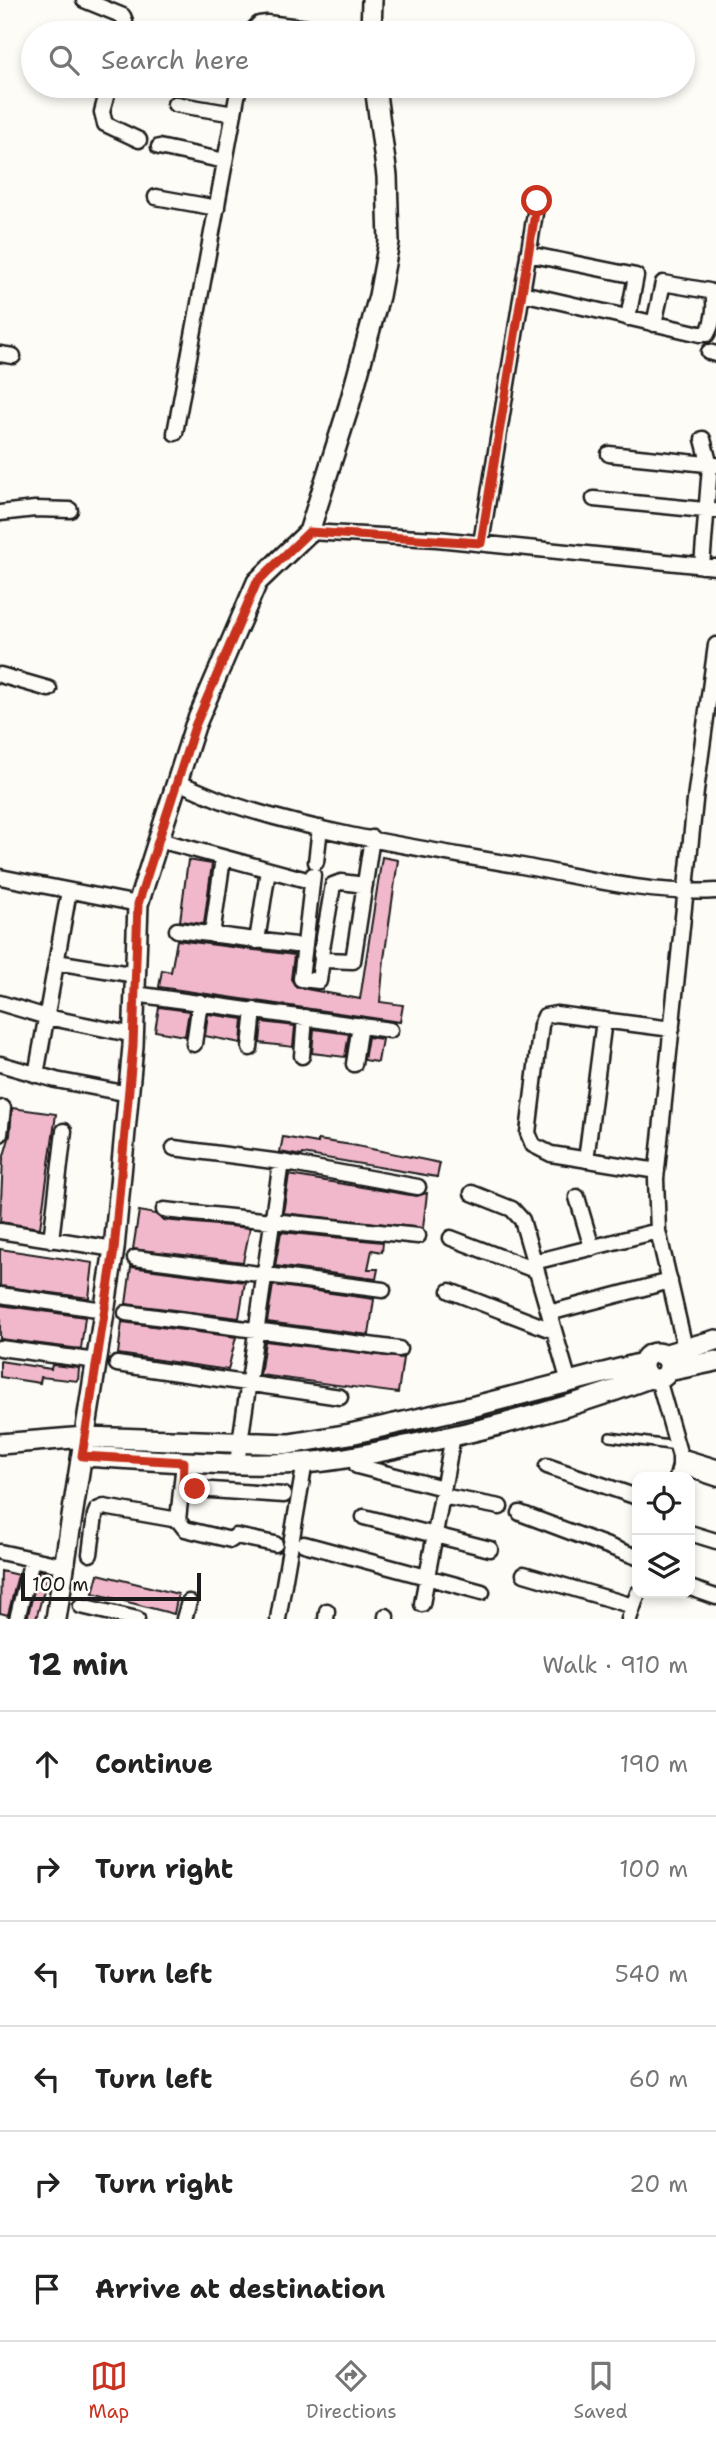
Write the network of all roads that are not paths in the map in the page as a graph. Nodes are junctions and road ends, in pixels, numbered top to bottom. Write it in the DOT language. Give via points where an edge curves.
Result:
graph roads {
  1 [pos="84,0"];
  2 [pos="370,1"];
  3 [pos="125,21"];
  4 [pos="371,21"];
  5 [pos="106,98"];
  6 [pos="237,98"];
  7 [pos="377,98"];
  8 [pos="175,104"];
  9 [pos="234,114"];
  10 [pos="139,140"];
  11 [pos="159,147"];
  12 [pos="225,161"];
  13 [pos="156,197"];
  14 [pos="537,201"];
  15 [pos="217,208"];
  16 [pos="528,254"];
  17 [pos="522,293"];
  18 [pos="628,318"];
  19 [pos="654,324"];
  20 [pos="175,433"];
  21 [pos="703,439"];
  22 [pos="609,454"];
  23 [pos="713,466"];
  24 [pos="594,499"];
  25 [pos="70,510"];
  26 [pos="712,511"];
  27 [pos="0,513"];
  28 [pos="309,532"];
  29 [pos="481,543"];
  30 [pos="709,566"];
  31 [pos="716,645"];
  32 [pos="0,675"];
  33 [pos="50,689"];
  34 [pos="177,782"];
  35 [pos="320,828"];
  36 [pos="372,838"];
  37 [pos="159,840"];
  38 [pos="223,858"];
  39 [pos="268,870"];
  40 [pos="311,872"];
  41 [pos="0,877"];
  42 [pos="365,886"];
  43 [pos="69,891"];
  44 [pos="716,891"];
  45 [pos="687,893"];
  46 [pos="138,904"];
  47 [pos="177,930"];
  48 [pos="212,935"];
  49 [pos="257,941"];
  50 [pos="295,945"];
  51 [pos="323,959"];
  52 [pos="56,962"];
  53 [pos="135,985"];
  54 [pos="200,1002"];
  55 [pos="0,1003"];
  56 [pos="254,1010"];
  57 [pos="47,1017"];
  58 [pos="305,1017"];
  59 [pos="604,1020"];
  60 [pos="360,1025"];
  61 [pos="672,1028"];
  62 [pos="390,1030"];
  63 [pos="134,1035"];
  64 [pos="194,1044"];
  65 [pos="250,1048"];
  66 [pos="302,1056"];
  67 [pos="0,1064"];
  68 [pos="354,1064"];
  69 [pos="36,1075"];
  70 [pos="129,1094"];
  71 [pos="3,1108"];
  72 [pos="64,1131"];
  73 [pos="0,1135"];
  74 [pos="174,1148"];
  75 [pos="586,1160"];
  76 [pos="281,1162"];
  77 [pos="657,1171"];
  78 [pos="418,1187"];
  79 [pos="472,1193"];
  80 [pos="578,1196"];
  81 [pos="164,1210"];
  82 [pos="272,1222"];
  83 [pos="0,1231"];
  84 [pos="658,1231"];
  85 [pos="418,1236"];
  86 [pos="451,1238"];
  87 [pos="51,1240"];
  88 [pos="592,1248"];
  89 [pos="114,1250"];
  90 [pos="135,1258"];
  91 [pos="536,1266"];
  92 [pos="264,1274"];
  93 [pos="670,1281"];
  94 [pos="383,1290"];
  95 [pos="450,1291"];
  96 [pos="0,1295"];
  97 [pos="104,1310"];
  98 [pos="126,1313"];
  99 [pos="549,1313"];
  100 [pos="256,1329"];
  101 [pos="554,1331"];
  102 [pos="716,1340"];
  103 [pos="0,1348"];
  104 [pos="685,1348"];
  105 [pos="399,1349"];
  106 [pos="97,1361"];
  107 [pos="716,1361"];
  108 [pos="117,1364"];
  109 [pos="656,1369"];
  110 [pos="569,1382"];
  111 [pos="248,1385"];
  112 [pos="340,1397"];
  113 [pos="453,1436"];
  114 [pos="610,1437"];
  115 [pos="240,1443"];
  116 [pos="0,1444"];
  117 [pos="84,1447"];
  118 [pos="716,1454"];
  119 [pos="695,1460"];
  120 [pos="679,1461"];
  121 [pos="184,1462"];
  122 [pos="304,1462"];
  123 [pos="237,1463"];
  124 [pos="357,1466"];
  125 [pos="547,1466"];
  126 [pos="716,1467"];
  127 [pos="716,1478"];
  128 [pos="183,1488"];
  129 [pos="442,1492"];
  130 [pos="284,1494"];
  131 [pos="632,1495"];
  132 [pos="500,1507"];
  133 [pos="520,1513"];
  134 [pos="364,1517"];
  135 [pos="178,1520"];
  136 [pos="435,1535"];
  137 [pos="695,1535"];
  138 [pos="716,1541"];
  139 [pos="275,1544"];
  140 [pos="304,1545"];
  141 [pos="490,1549"];
  142 [pos="0,1552"];
  143 [pos="90,1553"];
  144 [pos="632,1555"];
  145 [pos="32,1559"];
  146 [pos="65,1566"];
  147 [pos="524,1574"];
  148 [pos="426,1578"];
  149 [pos="695,1590"];
  150 [pos="482,1592"];
  151 [pos="716,1597"];
  152 [pos="189,1602"];
  153 [pos="422,1604"];
  154 [pos="81,1606"];
  155 [pos="633,1606"];
  156 [pos="17,1619"];
  157 [pos="56,1619"];
  158 [pos="137,1619"];
  159 [pos="184,1619"];
  160 [pos="278,1619"];
  1 -- 3 [label="street"];
  2 -- 4 [label="street"];
  5 -- 10 [label="street" via="104,124"];
  6 -- 9 [label="street"];
  7 -- 28 [label="street" via="388,187 386,266"];
  8 -- 9 [label="street"];
  9 -- 12 [label="street"];
  11 -- 12 [label="street"];
  12 -- 15 [label="street"];
  13 -- 15 [label="street"];
  14 -- 16 [label="street"];
  15 -- 20 [label="street"];
  16 -- 17 [label="street"];
  16 -- 18 [label="street" via="636,276"];
  17 -- 18 [label="street"];
  17 -- 29 [label="street"];
  18 -- 19 [label="street"];
  19 -- 19 [label="street" via="706,334 715,303 713,294 663,283"];
  21 -- 23 [label="street"];
  22 -- 23 [label="street"];
  23 -- 26 [label="street"];
  24 -- 26 [label="street"];
  25 -- 27 [label="street"];
  26 -- 30 [label="street"];
  28 -- 29 [label="street"];
  28 -- 34 [label="street" via="257,582 195,726"];
  29 -- 30 [label="street"];
  31 -- 45 [label="street"];
  32 -- 33 [label="street"];
  34 -- 35 [label="street" via="231,804"];
  34 -- 37 [label="street"];
  35 -- 36 [label="street"];
  35 -- 40 [label="street"];
  36 -- 42 [label="street"];
  36 -- 45 [label="street"];
  37 -- 38 [label="street"];
  37 -- 46 [label="street"];
  38 -- 39 [label="street"];
  38 -- 48 [label="street"];
  39 -- 40 [label="street"];
  39 -- 49 [label="street"];
  40 -- 51 [label="street" via="301,979 319,982"];
  41 -- 43 [label="street"];
  42 -- 51 [label="street" via="353,961"];
  42 -- 51 [label="street" via="333,885"];
  43 -- 46 [label="street"];
  43 -- 52 [label="street"];
  44 -- 45 [label="street"];
  45 -- 61 [label="street"];
  46 -- 53 [label="street"];
  47 -- 48 [label="street"];
  48 -- 49 [label="street"];
  49 -- 50 [label="street"];
  52 -- 53 [label="street"];
  52 -- 57 [label="street"];
  53 -- 54 [label="street"];
  53 -- 63 [label="street"];
  54 -- 56 [label="street"];
  54 -- 64 [label="street"];
  55 -- 57 [label="street"];
  56 -- 58 [label="street"];
  56 -- 65 [label="street"];
  57 -- 63 [label="street"];
  57 -- 69 [label="street"];
  58 -- 60 [label="street"];
  58 -- 66 [label="street"];
  59 -- 61 [label="street"];
  59 -- 75 [label="street"];
  59 -- 75 [label="street" via="549,1014 541,1025 530,1140 539,1150"];
  60 -- 62 [label="street"];
  60 -- 68 [label="street"];
  61 -- 77 [label="street"];
  63 -- 70 [label="street"];
  67 -- 69 [label="street"];
  69 -- 70 [label="street"];
  70 -- 89 [label="street"];
  71 -- 73 [label="street"];
  72 -- 87 [label="street"];
  74 -- 76 [label="street"];
  75 -- 77 [label="street"];
  76 -- 78 [label="street"];
  76 -- 82 [label="street"];
  77 -- 84 [label="street"];
  79 -- 91 [label="street" via="518,1213"];
  80 -- 88 [label="street"];
  81 -- 82 [label="street"];
  82 -- 85 [label="street"];
  82 -- 92 [label="street"];
  83 -- 87 [label="street"];
  84 -- 88 [label="street"];
  84 -- 93 [label="street"];
  86 -- 91 [label="street"];
  87 -- 89 [label="street"];
  88 -- 91 [label="street"];
  89 -- 97 [label="street"];
  90 -- 92 [label="street"];
  91 -- 99 [label="street"];
  92 -- 94 [label="street"];
  92 -- 100 [label="street"];
  93 -- 99 [label="street"];
  93 -- 104 [label="street"];
  95 -- 101 [label="street"];
  96 -- 97 [label="street"];
  97 -- 106 [label="street"];
  98 -- 100 [label="street"];
  99 -- 101 [label="street"];
  100 -- 105 [label="street"];
  100 -- 111 [label="street"];
  101 -- 110 [label="street"];
  102 -- 104 [label="street"];
  103 -- 106 [label="street"];
  104 -- 109 [label="street"];
  106 -- 117 [label="street"];
  107 -- 109 [label="street"];
  108 -- 111 [label="street"];
  109 -- 110 [label="street"];
  109 -- 113 [label="street" via="550,1411"];
  109 -- 120 [label="street"];
  110 -- 115 [label="street" via="350,1434 289,1444"];
  111 -- 112 [label="street"];
  111 -- 115 [label="street"];
  113 -- 122 [label="street"];
  113 -- 129 [label="street"];
  114 -- 120 [label="lane"];
  115 -- 117 [label="street"];
  115 -- 123 [label="street"];
  116 -- 117 [label="street"];
  117 -- 121 [label="street"];
  117 -- 146 [label="street"];
  118 -- 119 [label="street"];
  119 -- 120 [label="street"];
  119 -- 126 [label="street"];
  120 -- 127 [label="street"];
  121 -- 123 [label="street"];
  121 -- 128 [label="street"];
  122 -- 123 [label="street"];
  122 -- 160 [label="street"];
  124 -- 129 [label="street"];
  125 -- 131 [label="street"];
  128 -- 130 [label="street"];
  128 -- 135 [label="street"];
  129 -- 132 [label="street"];
  129 -- 136 [label="street"];
  133 -- 144 [label="street"];
  134 -- 136 [label="street"];
  135 -- 139 [label="street" via="185,1529"];
  135 -- 143 [label="street" via="100,1508"];
  136 -- 141 [label="street"];
  136 -- 148 [label="street"];
  137 -- 138 [label="street"];
  140 -- 148 [label="street"];
  142 -- 145 [label="street"];
  145 -- 146 [label="street"];
  145 -- 156 [label="street"];
  146 -- 157 [label="street"];
  147 -- 155 [label="street"];
  148 -- 150 [label="street"];
  148 -- 153 [label="street"];
  149 -- 151 [label="street"];
  152 -- 159 [label="street"];
  154 -- 158 [label="street"];
}
